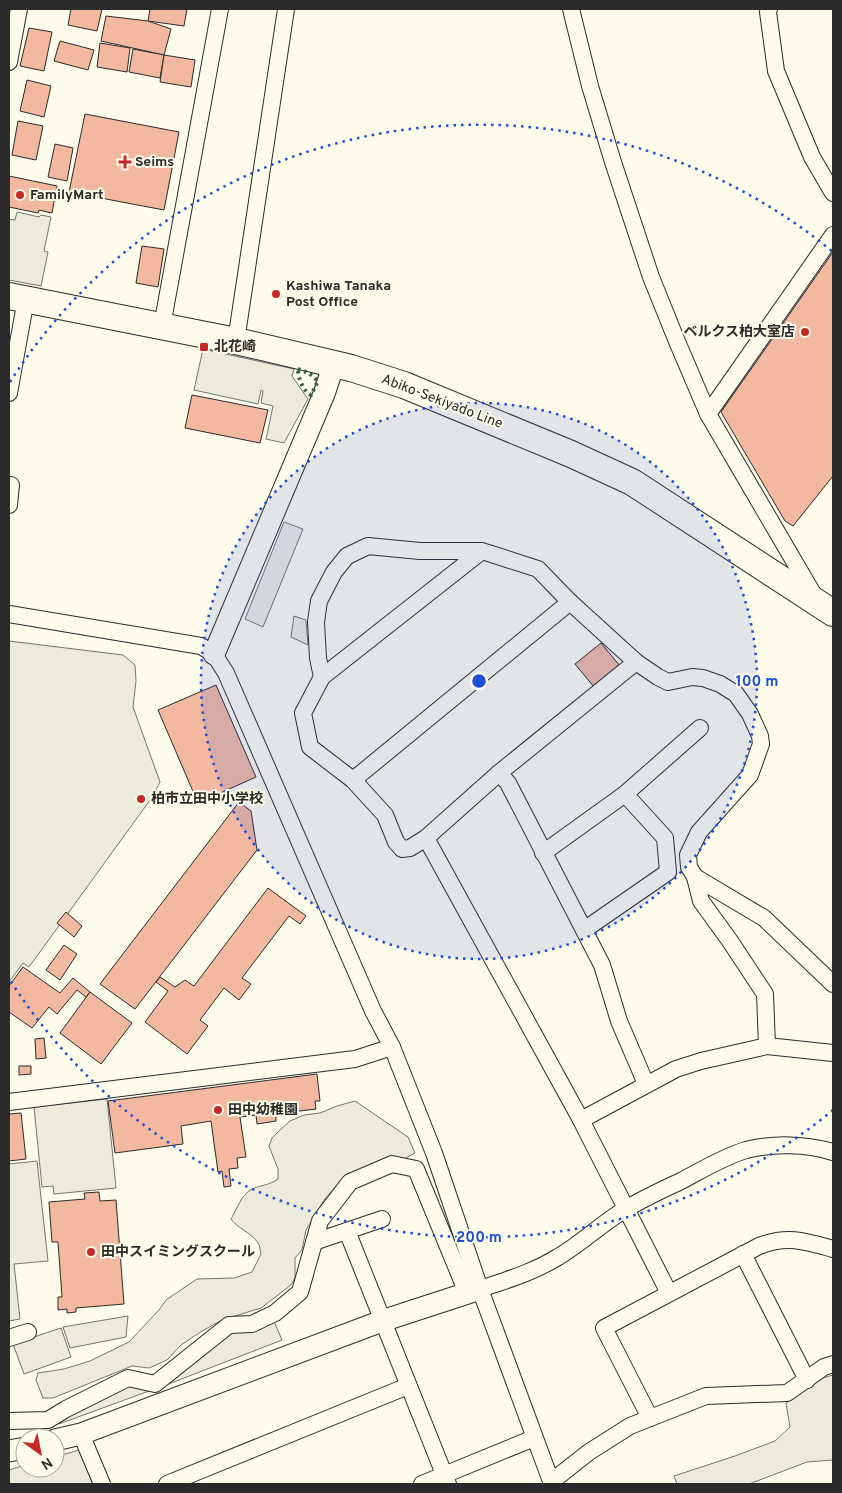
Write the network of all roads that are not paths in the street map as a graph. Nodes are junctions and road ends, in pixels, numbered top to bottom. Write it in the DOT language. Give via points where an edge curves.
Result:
graph roads {
  1 [pos="19,9"];
  2 [pos="220,9"];
  3 [pos="286,9"];
  4 [pos="571,9"];
  5 [pos="770,9"];
  6 [pos="9,62"];
  7 [pos="833,193"];
  8 [pos="833,235"];
  9 [pos="17,298"];
  10 [pos="162,326"];
  11 [pos="236,341"];
  12 [pos="334,364"];
  13 [pos="9,393"];
  14 [pos="708,414"];
  15 [pos="9,485"];
  16 [pos="9,505"];
  17 [pos="482,551"];
  18 [pos="570,602"];
  19 [pos="9,614"];
  20 [pos="829,614"];
  21 [pos="214,654"];
  22 [pos="636,662"];
  23 [pos="322,677"];
  24 [pos="700,728"];
  25 [pos="499,773"];
  26 [pos="353,780"];
  27 [pos="625,794"];
  28 [pos="426,838"];
  29 [pos="543,853"];
  30 [pos="694,877"];
  31 [pos="584,930"];
  32 [pos="833,984"];
  33 [pos="767,1046"];
  34 [pos="392,1047"];
  35 [pos="833,1053"];
  36 [pos="646,1084"];
  37 [pos="9,1102"];
  38 [pos="581,1120"];
  39 [pos="833,1152"];
  40 [pos="626,1209"];
  41 [pos="382,1219"];
  42 [pos="347,1231"];
  43 [pos="314,1242"];
  44 [pos="833,1250"];
  45 [pos="743,1254"];
  46 [pos="474,1291"];
  47 [pos="669,1293"];
  48 [pos="382,1321"];
  49 [pos="28,1332"];
  50 [pos="9,1338"];
  51 [pos="833,1364"];
  52 [pos="808,1380"];
  53 [pos="408,1386"];
  54 [pos="159,1394"];
  55 [pos="650,1418"];
  56 [pos="48,1420"];
  57 [pos="9,1421"];
  58 [pos="51,1428"];
  59 [pos="81,1434"];
  60 [pos="65,1437"];
  61 [pos="534,1438"];
  62 [pos="446,1480"];
  63 [pos="552,1483"];
  64 [pos="102,1484"];
  65 [pos="167,1484"];
  66 [pos="422,1484"];
  1 -- 6 [label="street"];
  2 -- 10 [label="street"];
  3 -- 11 [label="street"];
  4 -- 14 [label="street" via="593,95 651,277"];
  5 -- 7 [label="street" via="776,71 812,157"];
  8 -- 14 [label="street"];
  9 -- 10 [label="main road, Abiko-Sekiyado Line"];
  9 -- 13 [label="street"];
  10 -- 11 [label="main road, Abiko-Sekiyado Line"];
  11 -- 12 [label="main road, Abiko-Sekiyado Line"];
  12 -- 20 [label="main road, Abiko-Sekiyado Line" via="404,385 632,482"];
  12 -- 21 [label="street"];
  14 -- 20 [label="street"];
  15 -- 16 [label="street"];
  17 -- 18 [label="street" via="538,569"];
  17 -- 23 [label="street"];
  17 -- 23 [label="street" via="420,551 368,546 347,556 334,572 319,601 316,622"];
  18 -- 22 [label="street"];
  18 -- 26 [label="street"];
  19 -- 21 [label="street" via="200,646"];
  21 -- 34 [label="street" via="226,673 372,1010"];
  22 -- 25 [label="street"];
  22 -- 30 [label="street" via="668,682 692,677 720,684 736,694 760,736 761,744 750,775 699,832 688,855 688,867"];
  23 -- 26 [label="street" via="302,713 310,747"];
  24 -- 27 [label="street"];
  25 -- 28 [label="street"];
  25 -- 29 [label="street" via="508,783"];
  26 -- 28 [label="street" via="385,815 402,849"];
  27 -- 29 [label="street"];
  27 -- 31 [label="street" via="665,838 668,872"];
  28 -- 38 [label="street"];
  29 -- 31 [label="street"];
  30 -- 32 [label="street" via="764,918"];
  30 -- 33 [label="street" via="700,901 765,994"];
  31 -- 36 [label="street" via="602,965 619,1021"];
  33 -- 35 [label="street"];
  33 -- 36 [label="street" via="701,1060"];
  34 -- 37 [label="street" via="355,1059"];
  34 -- 46 [label="street" via="434,1153"];
  36 -- 38 [label="street"];
  38 -- 40 [label="street"];
  39 -- 40 [label="street" via="791,1146 747,1150"];
  40 -- 46 [label="street" via="542,1266"];
  40 -- 47 [label="street"];
  41 -- 42 [label="street"];
  42 -- 43 [label="street"];
  42 -- 48 [label="street"];
  43 -- 46 [label="street" via="320,1221 350,1182 392,1164 416,1169"];
  43 -- 54 [label="street" via="300,1292 275,1313 252,1324 229,1325"];
  44 -- 45 [label="street" via="799,1240 775,1240"];
  45 -- 47 [label="street"];
  45 -- 52 [label="street"];
  46 -- 48 [label="street"];
  46 -- 61 [label="street"];
  47 -- 55 [label="street" via="604,1328"];
  48 -- 53 [label="street"];
  48 -- 54 [label="street"];
  49 -- 50 [label="street"];
  51 -- 52 [label="street"];
  52 -- 55 [label="street" via="787,1393 706,1396"];
  53 -- 62 [label="street"];
  53 -- 65 [label="street"];
  54 -- 56 [label="street" via="128,1378"];
  54 -- 59 [label="street"];
  55 -- 63 [label="street" via="630,1426 588,1452"];
  56 -- 57 [label="street"];
  56 -- 58 [label="street"];
  59 -- 60 [label="street"];
  59 -- 64 [label="street"];
  61 -- 62 [label="street"];
  61 -- 63 [label="street"];
  62 -- 66 [label="street"];
}
